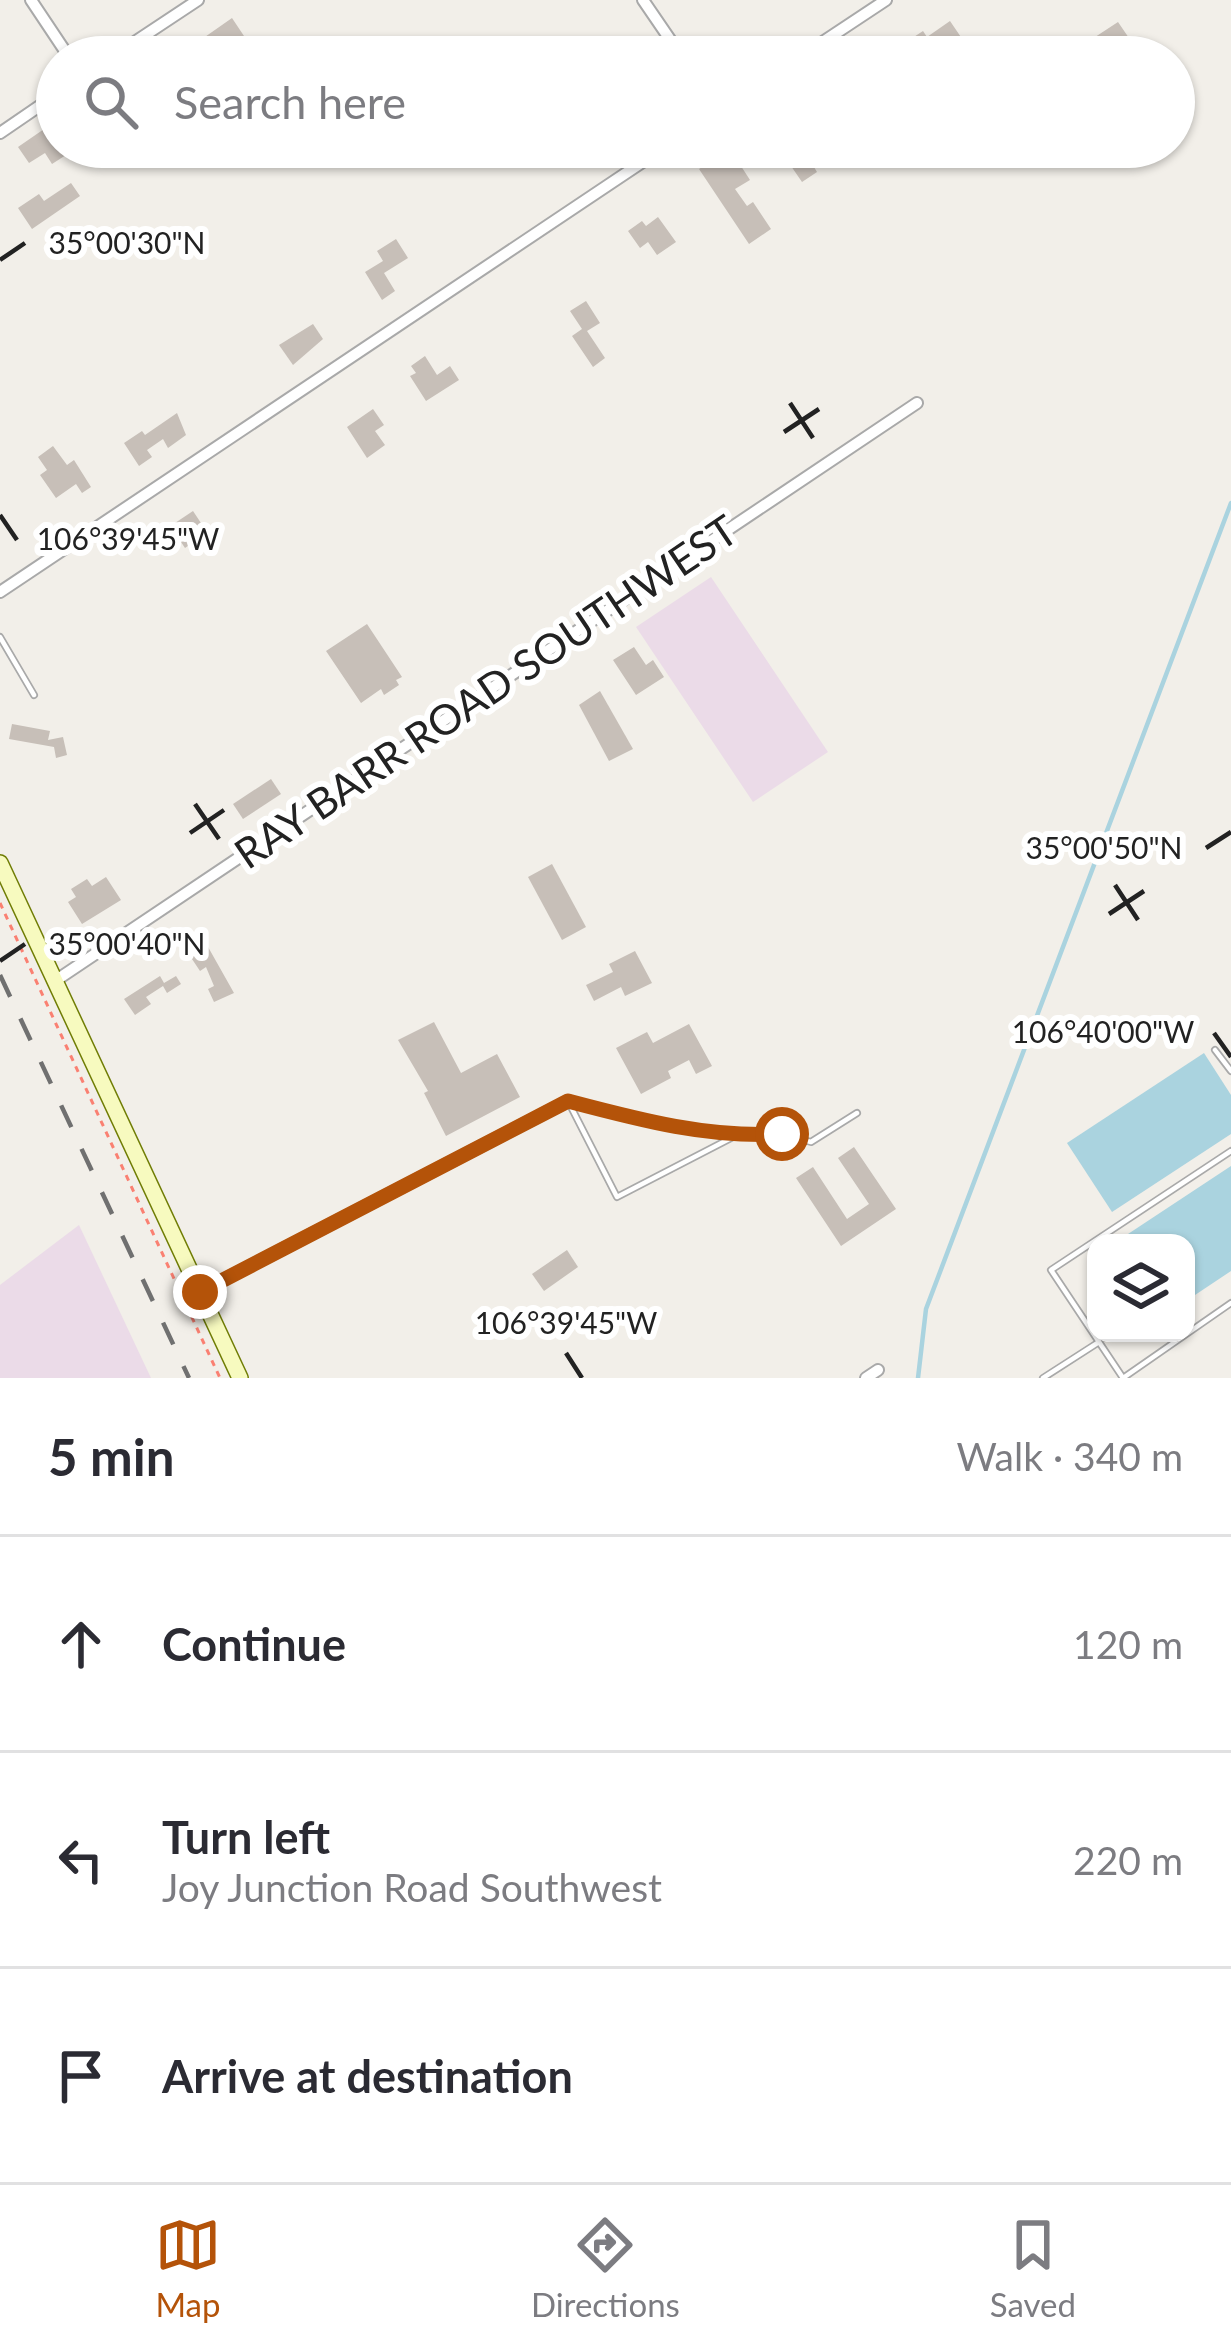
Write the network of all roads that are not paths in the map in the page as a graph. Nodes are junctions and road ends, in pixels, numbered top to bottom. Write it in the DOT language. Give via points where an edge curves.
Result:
graph roads {
  1 [pos="31,0"];
  2 [pos="198,0"];
  3 [pos="643,0"];
  4 [pos="886,0"];
  5 [pos="55,36"];
  6 [pos="144,36"];
  7 [pos="668,36"];
  8 [pos="832,36"];
  9 [pos="36,108"];
  10 [pos="0,133"];
  11 [pos="634,168"];
  12 [pos="917,403"];
  13 [pos="0,592"];
  14 [pos="0,637"];
  15 [pos="34,695"];
  16 [pos="0,862"];
  17 [pos="55,981"];
  18 [pos="1215,1049"];
  19 [pos="1231,1071"];
  20 [pos="568,1101"];
  21 [pos="857,1114"];
  22 [pos="735,1136"];
  23 [pos="1231,1151"];
  24 [pos="1105,1234"];
  25 [pos="1087,1246"];
  26 [pos="200,1292"];
  27 [pos="1231,1303"];
  28 [pos="1087,1324"];
  29 [pos="1099,1342"];
  30 [pos="878,1370"];
  31 [pos="240,1378"];
  32 [pos="866,1378"];
  33 [pos="1043,1378"];
  34 [pos="1123,1378"];
  1 -- 5 [label="street"];
  2 -- 6 [label="street"];
  3 -- 7 [label="street"];
  4 -- 8 [label="street"];
  9 -- 10 [label="street"];
  11 -- 13 [label="street"];
  12 -- 17 [label="street, RAY BARR ROAD SOUTHWEST"];
  14 -- 15 [label="lane"];
  16 -- 17 [label="street"];
  17 -- 26 [label="street"];
  18 -- 19 [label="lane"];
  20 -- 22 [label="lane"];
  20 -- 22 [label="lane" via="617,1197"];
  20 -- 26 [label="street"];
  21 -- 22 [label="lane" via="812,1142"];
  23 -- 24 [label="lane"];
  25 -- 28 [label="lane" via="1051,1270"];
  26 -- 31 [label="street"];
  27 -- 34 [label="lane"];
  29 -- 33 [label="lane"];
  29 -- 34 [label="lane"];
  30 -- 32 [label="street"];
}
